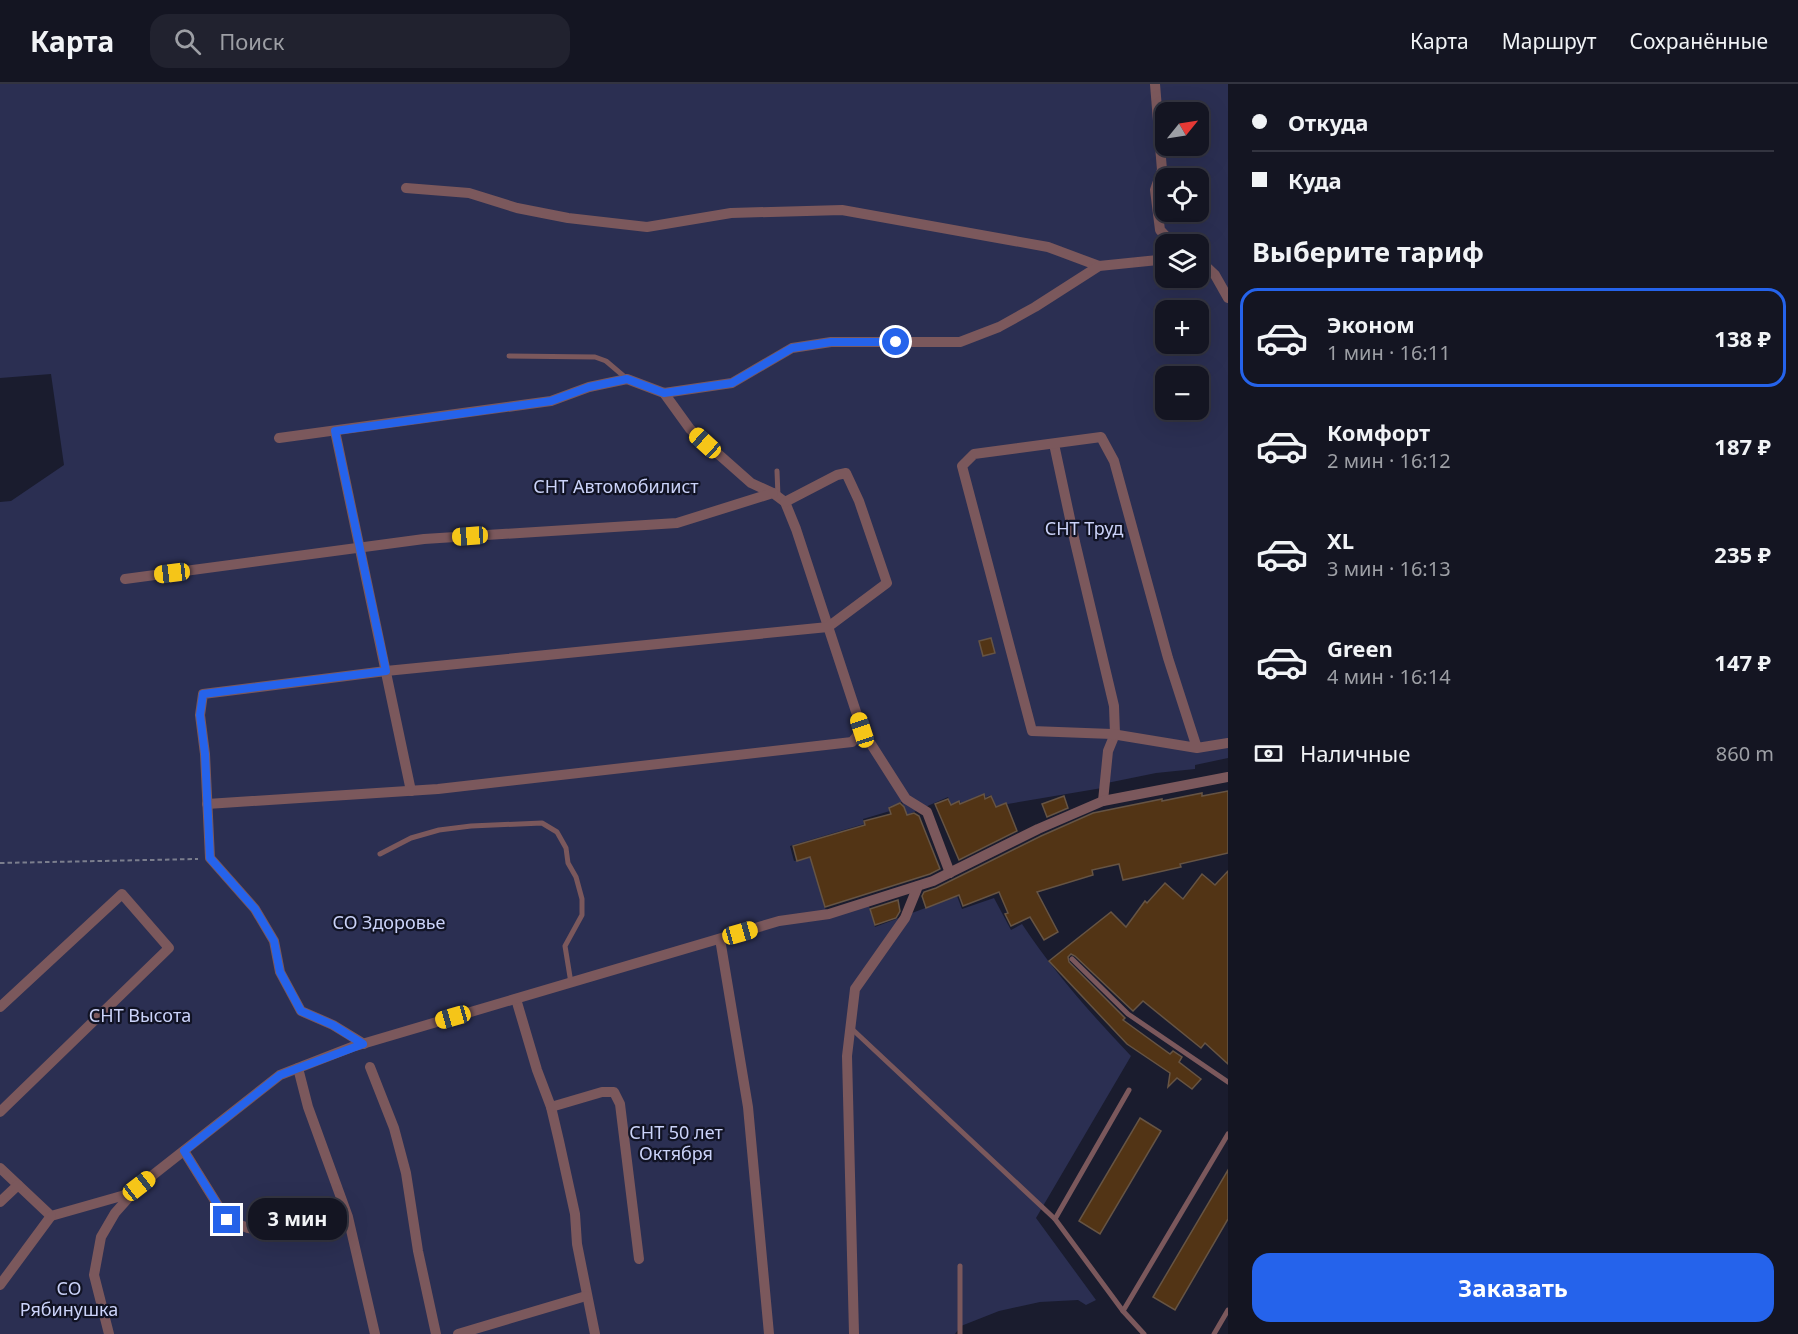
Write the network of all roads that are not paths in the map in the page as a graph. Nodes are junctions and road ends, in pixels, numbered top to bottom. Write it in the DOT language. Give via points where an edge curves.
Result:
graph roads {
  1 [pos="1155,84"];
  2 [pos="406,188"];
  3 [pos="1164,234"];
  4 [pos="1155,260"];
  5 [pos="1099,266"];
  6 [pos="1209,269"];
  7 [pos="1228,298"];
  8 [pos="509,356"];
  9 [pos="627,379"];
  10 [pos="664,393"];
  11 [pos="335,431"];
  12 [pos="279,438"];
  13 [pos="1054,444"];
  14 [pos="777,471"];
  15 [pos="778,498"];
  16 [pos="361,548"];
  17 [pos="125,579"];
  18 [pos="828,627"];
  19 [pos="386,671"];
  20 [pos="862,730"];
  21 [pos="1115,734"];
  22 [pos="1228,743"];
  23 [pos="1197,748"];
  24 [pos="1228,777"];
  25 [pos="411,791"];
  26 [pos="1103,801"];
  27 [pos="207,804"];
  28 [pos="380,854"];
  29 [pos="950,873"];
  30 [pos="918,886"];
  31 [pos="720,939"];
  32 [pos="1071,959"];
  33 [pos="571,983"];
  34 [pos="516,999"];
  35 [pos="0,1007"];
  36 [pos="850,1028"];
  37 [pos="363,1044"];
  38 [pos="370,1067"];
  39 [pos="298,1068"];
  40 [pos="1228,1082"];
  41 [pos="1129,1090"];
  42 [pos="551,1107"];
  43 [pos="0,1112"];
  44 [pos="1228,1134"];
  45 [pos="184,1151"];
  46 [pos="0,1168"];
  47 [pos="18,1185"];
  48 [pos="132,1193"];
  49 [pos="0,1202"];
  50 [pos="51,1216"];
  51 [pos="1054,1219"];
  52 [pos="292,1234"];
  53 [pos="639,1259"];
  54 [pos="960,1266"];
  55 [pos="0,1285"];
  56 [pos="586,1296"];
  57 [pos="1228,1310"];
  58 [pos="1123,1311"];
  59 [pos="109,1334"];
  60 [pos="375,1334"];
  61 [pos="436,1334"];
  62 [pos="458,1334"];
  63 [pos="595,1334"];
  64 [pos="769,1334"];
  65 [pos="854,1334"];
  66 [pos="960,1334"];
  67 [pos="1144,1334"];
  68 [pos="1214,1334"];
  1 -- 3 [label="street" via="1162,170 1155,190"];
  2 -- 5 [label="street" via="469,193 516,208 568,218 647,227 731,213 842,210 1048,247"];
  4 -- 5 [label="street"];
  5 -- 10 [label="street" via="999,327 960,342 831,342 792,348 732,383"];
  6 -- 7 [label="street"];
  8 -- 9 [label="lane" via="595,357"];
  9 -- 10 [label="street"];
  9 -- 11 [label="street" via="551,401"];
  10 -- 15 [label="street" via="690,429 751,483"];
  11 -- 12 [label="street"];
  11 -- 16 [label="street"];
  13 -- 21 [label="street" via="1114,706"];
  13 -- 21 [label="street" via="974,454 962,466 1032,731"];
  13 -- 23 [label="street" via="1101,437 1114,461 1167,658"];
  14 -- 15 [label="lane"];
  15 -- 16 [label="street" via="677,523 424,539"];
  15 -- 18 [label="street" via="795,529"];
  15 -- 18 [label="street" via="846,473 859,501 887,583"];
  16 -- 17 [label="street"];
  16 -- 19 [label="street"];
  18 -- 19 [label="street"];
  18 -- 20 [label="street"];
  19 -- 25 [label="street"];
  19 -- 27 [label="street" via="203,694 200,715"];
  20 -- 25 [label="street" via="852,742"];
  20 -- 29 [label="street" via="906,800 927,812"];
  21 -- 23 [label="street"];
  21 -- 26 [label="street" via="1108,751"];
  22 -- 23 [label="street"];
  24 -- 26 [label="street"];
  25 -- 27 [label="street"];
  26 -- 29 [label="street"];
  27 -- 37 [label="street" via="210,858 255,909 274,941 280,972 301,1011"];
  28 -- 33 [label="lane" via="411,838 471,826 542,823 557,832 582,899 582,915 565,946"];
  29 -- 30 [label="street"];
  30 -- 31 [label="street" via="829,914 779,921"];
  30 -- 36 [label="street" via="905,918 855,989"];
  31 -- 33 [label="street"];
  31 -- 64 [label="street" via="748,1107"];
  32 -- 40 [label="lane" via="1128,1014"];
  33 -- 34 [label="street"];
  34 -- 37 [label="street"];
  34 -- 42 [label="street"];
  35 -- 43 [label="street" via="122,894 169,948"];
  36 -- 51 [label="lane"];
  36 -- 65 [label="street" via="847,1056"];
  37 -- 39 [label="street"];
  38 -- 61 [label="street" via="394,1128 406,1173"];
  39 -- 45 [label="street" via="280,1075"];
  39 -- 60 [label="street" via="348,1217"];
  41 -- 51 [label="lane"];
  42 -- 53 [label="street" via="614,1092 620,1104"];
  42 -- 56 [label="street" via="575,1214"];
  44 -- 58 [label="lane"];
  45 -- 48 [label="street"];
  45 -- 52 [label="street" via="227,1220 248,1228"];
  46 -- 47 [label="street"];
  47 -- 49 [label="street"];
  47 -- 50 [label="street"];
  48 -- 50 [label="street"];
  48 -- 59 [label="street" via="101,1237 94,1275"];
  50 -- 55 [label="street"];
  51 -- 58 [label="lane"];
  54 -- 66 [label="lane"];
  56 -- 62 [label="street"];
  56 -- 63 [label="street"];
  57 -- 68 [label="lane"];
  58 -- 67 [label="lane"];
}
